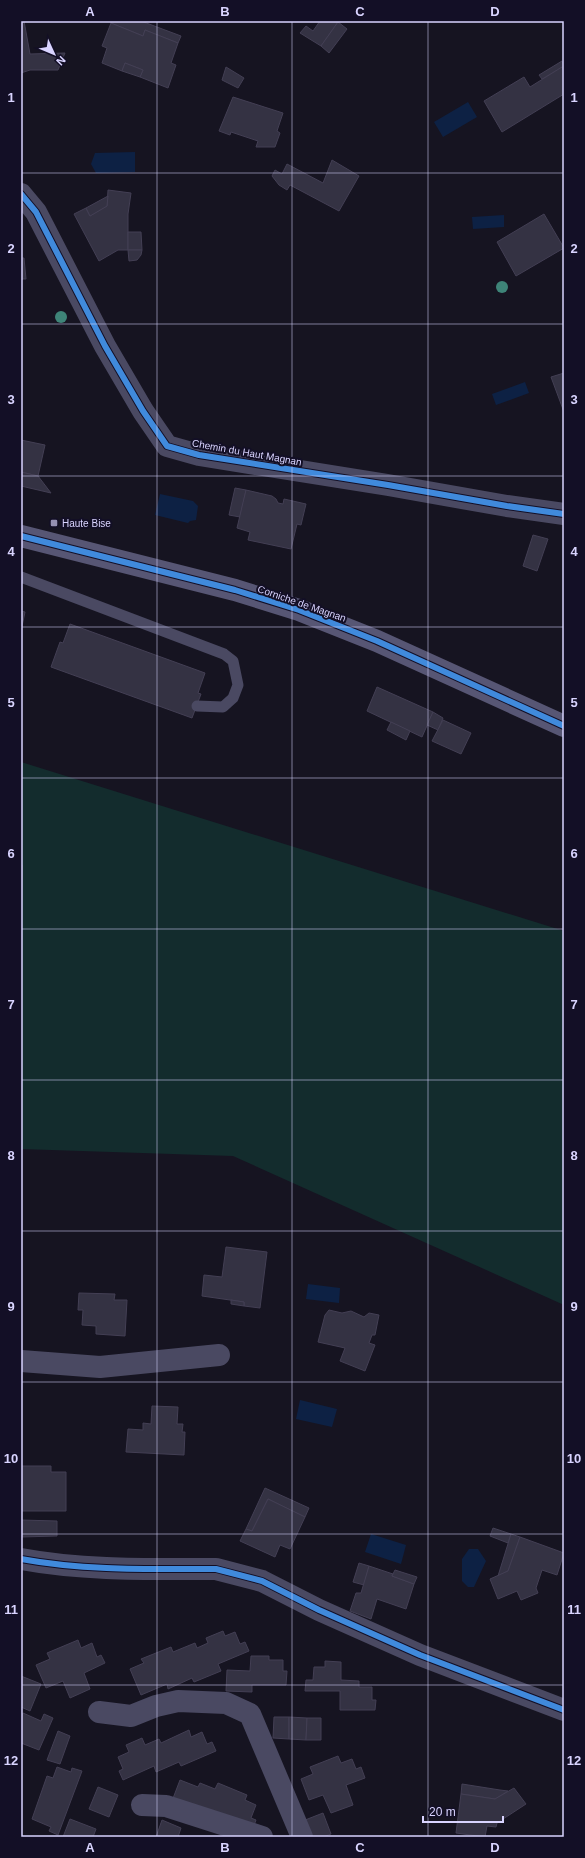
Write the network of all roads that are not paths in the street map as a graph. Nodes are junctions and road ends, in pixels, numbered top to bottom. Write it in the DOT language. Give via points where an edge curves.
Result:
graph roads {
  1 [pos="21,194"];
  2 [pos="564,514"];
  3 [pos="21,536"];
  4 [pos="21,577"];
  5 [pos="197,706"];
  6 [pos="564,726"];
  7 [pos="219,1355"];
  8 [pos="21,1361"];
  9 [pos="21,1559"];
  10 [pos="564,1710"];
  11 [pos="99,1712"];
  12 [pos="142,1805"];
  13 [pos="262,1837"];
  14 [pos="302,1837"];
  1 -- 2 [label="street, Chemin du Haut Magnan" via="36,212 105,346 167,446 221,459"];
  3 -- 6 [label="street, Corniche de Magnan" via="234,590 299,610 376,641"];
  4 -- 5 [label="lane" via="224,654 233,661 237,673 238,685 233,698 223,707"];
  7 -- 8 [label="street" via="100,1367"];
  9 -- 10 [label="street" via="96,1569 216,1569 235,1573 262,1581 319,1610 420,1655"];
  11 -- 14 [label="street" via="131,1716 178,1700 226,1703 250,1714"];
  12 -- 13 [label="street" via="166,1806"];
}
